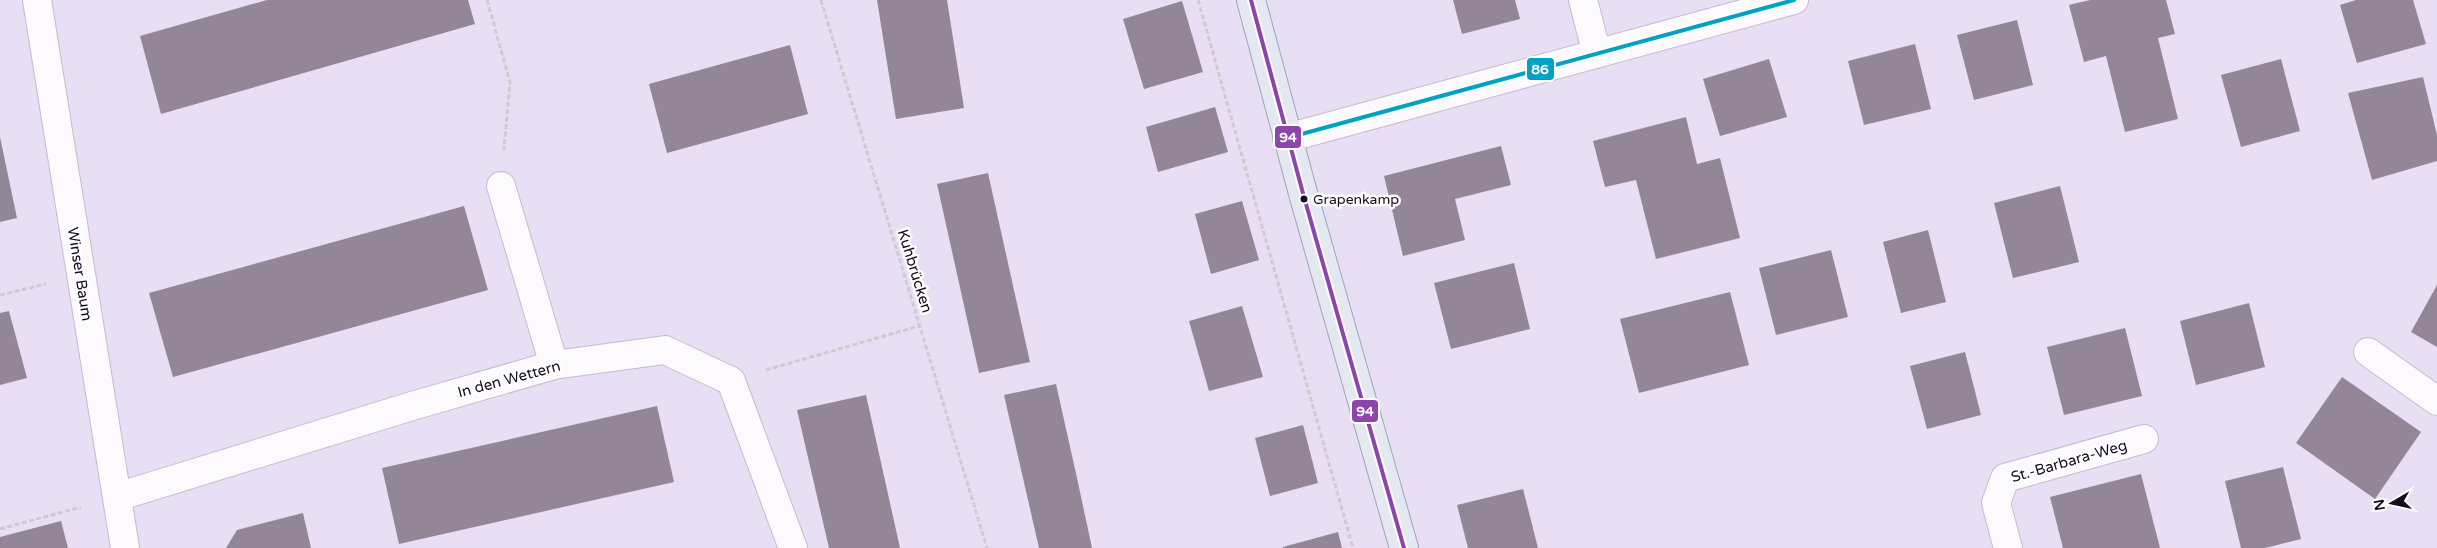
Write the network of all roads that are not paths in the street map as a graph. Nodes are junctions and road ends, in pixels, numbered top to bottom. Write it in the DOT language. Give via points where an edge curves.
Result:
graph roads {
  1 [pos="37,0"];
  2 [pos="1251,0"];
  3 [pos="1582,0"];
  4 [pos="1794,0"];
  5 [pos="1597,54"];
  6 [pos="1287,138"];
  7 [pos="501,186"];
  8 [pos="2368,352"];
  9 [pos="554,365"];
  10 [pos="2437,401"];
  11 [pos="2144,439"];
  12 [pos="117,497"];
  13 [pos="124,548"];
  14 [pos="793,548"];
  15 [pos="1404,548"];
  16 [pos="2008,548"];
  1 -- 12 [label="street, Winser Baum"];
  2 -- 6 [label="main road"];
  3 -- 5 [label="street"];
  4 -- 5 [label="street"];
  5 -- 6 [label="street"];
  6 -- 15 [label="main road"];
  7 -- 9 [label="street"];
  8 -- 10 [label="street"];
  9 -- 12 [label="street, In den Wettern"];
  9 -- 14 [label="street, In den Wettern" via="665,350 731,381"];
  11 -- 16 [label="street, St.-Barbara-Weg" via="2005,478 1996,503"];
  12 -- 13 [label="street, Winser Baum"];
}
